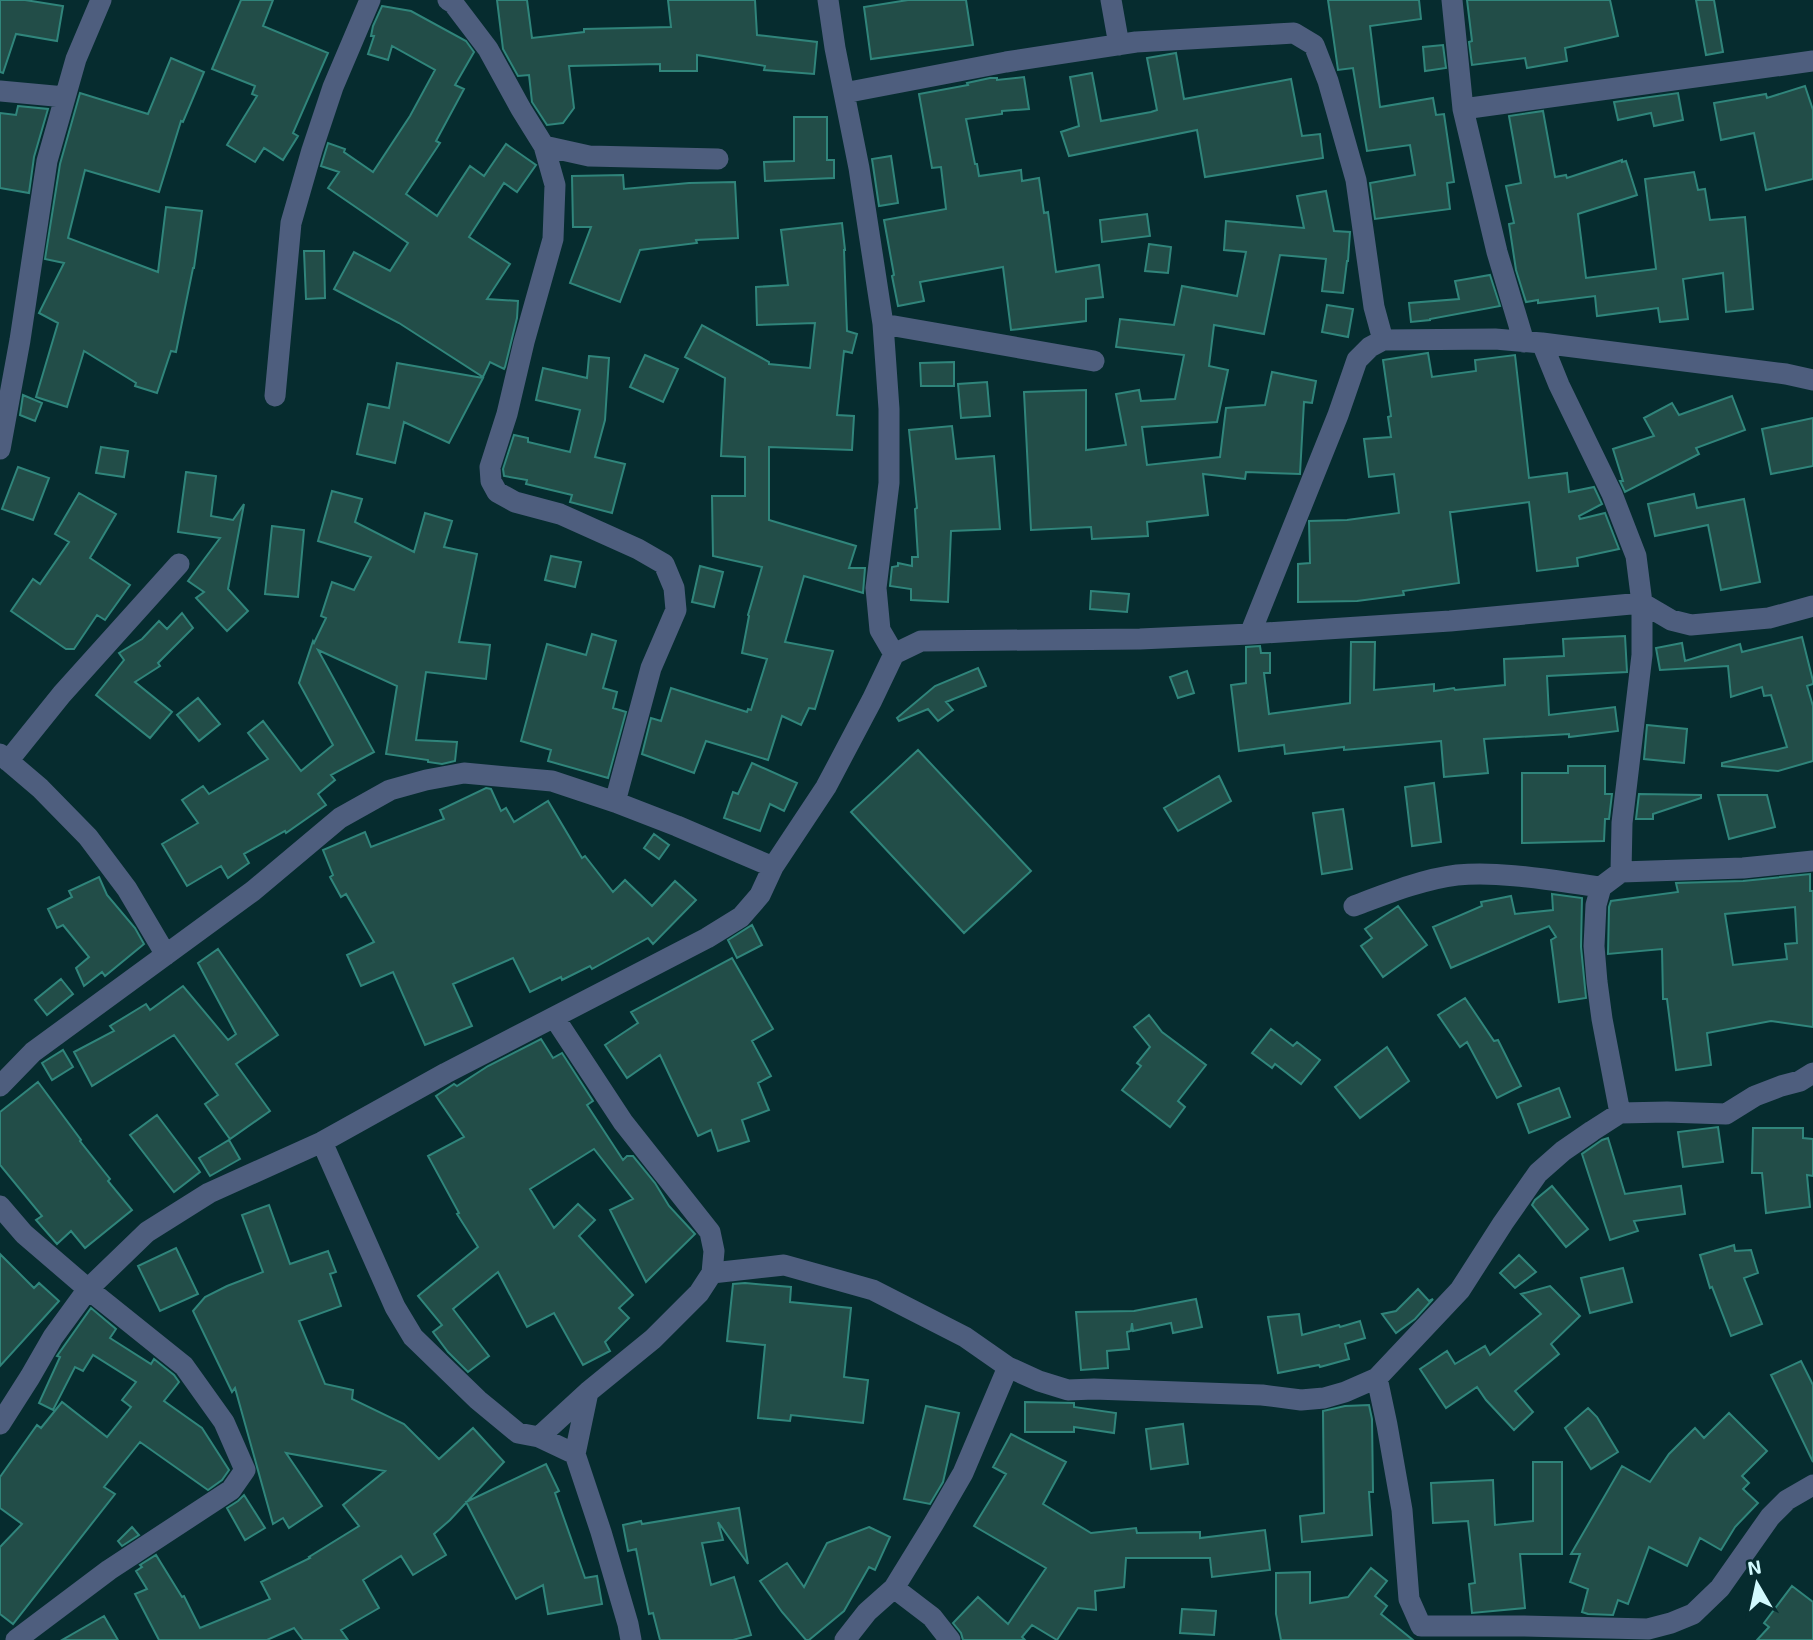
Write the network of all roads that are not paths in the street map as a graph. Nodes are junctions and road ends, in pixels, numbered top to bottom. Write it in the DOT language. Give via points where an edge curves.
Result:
graph roads {
  1 [pos="101,0"];
  2 [pos="370,0"];
  3 [pos="448,0"];
  4 [pos="828,0"];
  5 [pos="1111,0"];
  6 [pos="1452,0"];
  7 [pos="1119,45"];
  8 [pos="1813,61"];
  9 [pos="0,91"];
  10 [pos="844,93"];
  11 [pos="65,97"];
  12 [pos="1463,109"];
  13 [pos="544,146"];
  14 [pos="718,159"];
  15 [pos="883,324"];
  16 [pos="10,338"];
  17 [pos="1383,340"];
  18 [pos="1533,342"];
  19 [pos="1094,361"];
  20 [pos="1813,380"];
  21 [pos="275,396"];
  22 [pos="0,449"];
  23 [pos="179,564"];
  24 [pos="1642,603"];
  25 [pos="1813,607"];
  26 [pos="1250,634"];
  27 [pos="894,654"];
  28 [pos="4,757"];
  29 [pos="615,802"];
  30 [pos="1813,861"];
  31 [pos="773,867"];
  32 [pos="1621,872"];
  33 [pos="1601,887"];
  34 [pos="1354,906"];
  35 [pos="166,956"];
  36 [pos="554,1017"];
  37 [pos="1813,1073"];
  38 [pos="0,1086"];
  39 [pos="1620,1114"];
  40 [pos="322,1142"];
  41 [pos="0,1206"];
  42 [pos="712,1273"];
  43 [pos="88,1289"];
  44 [pos="1009,1367"];
  45 [pos="1377,1378"];
  46 [pos="587,1392"];
  47 [pos="0,1424"];
  48 [pos="539,1437"];
  49 [pos="575,1454"];
  50 [pos="1813,1485"];
  51 [pos="894,1588"];
  52 [pos="1417,1633"];
  53 [pos="16,1640"];
  54 [pos="631,1640"];
  55 [pos="845,1640"];
  56 [pos="950,1640"];
  1 -- 11 [label="street"];
  2 -- 21 [label="street" via="333,87 291,223"];
  3 -- 13 [label="street" via="488,49"];
  4 -- 10 [label="street"];
  5 -- 7 [label="street"];
  6 -- 12 [label="street"];
  7 -- 10 [label="street"];
  7 -- 17 [label="street" via="1294,33 1314,45 1356,180"];
  8 -- 12 [label="street"];
  9 -- 11 [label="street"];
  10 -- 15 [label="street"];
  11 -- 16 [label="street"];
  12 -- 18 [label="street" via="1497,252"];
  13 -- 14 [label="street" via="589,156"];
  13 -- 29 [label="street" via="555,185 552,239 490,467 491,481 497,492 515,502 560,514 664,564 674,587 676,610 652,668"];
  15 -- 19 [label="street"];
  15 -- 27 [label="street" via="889,483 876,588 880,630"];
  16 -- 22 [label="street"];
  17 -- 18 [label="street"];
  17 -- 26 [label="street" via="1357,360"];
  18 -- 20 [label="street"];
  18 -- 24 [label="street" via="1612,494 1636,556"];
  23 -- 28 [label="street"];
  24 -- 25 [label="street" via="1671,620 1691,625 1769,618"];
  24 -- 26 [label="street"];
  24 -- 32 [label="street" via="1642,656 1623,810"];
  26 -- 27 [label="street" via="921,641"];
  27 -- 31 [label="street" via="827,787"];
  28 -- 35 [label="street" via="88,837 127,889"];
  29 -- 31 [label="street"];
  29 -- 35 [label="street" via="552,781 464,773 390,790 340,818"];
  30 -- 32 [label="street"];
  31 -- 36 [label="street" via="760,895 741,917"];
  32 -- 33 [label="street"];
  33 -- 34 [label="street" via="1489,874 1454,876"];
  33 -- 39 [label="street" via="1594,946 1597,982"];
  35 -- 38 [label="street" via="33,1052"];
  36 -- 40 [label="street"];
  36 -- 42 [label="street" via="623,1122 710,1232"];
  37 -- 39 [label="street" via="1755,1096 1726,1114"];
  39 -- 45 [label="street" via="1538,1173 1461,1290"];
  40 -- 43 [label="street" via="209,1193 147,1231"];
  40 -- 48 [label="street" via="395,1307 414,1337 518,1433"];
  41 -- 43 [label="street" via="24,1234"];
  42 -- 44 [label="street" via="784,1265 873,1290 965,1337"];
  42 -- 46 [label="street" via="699,1293 653,1339"];
  43 -- 47 [label="street"];
  43 -- 53 [label="street" via="184,1366 224,1422 245,1470 231,1490 108,1570"];
  44 -- 45 [label="street" via="1068,1390 1301,1400 1345,1392"];
  44 -- 51 [label="street" via="963,1473"];
  45 -- 52 [label="street" via="1402,1510 1409,1599"];
  46 -- 48 [label="street"];
  46 -- 49 [label="street"];
  48 -- 49 [label="street"];
  49 -- 54 [label="street"];
  50 -- 52 [label="street" via="1770,1517 1720,1588 1693,1614 1671,1623 1648,1629 1523,1626"];
  51 -- 55 [label="street"];
  51 -- 56 [label="street" via="932,1616"];
}
